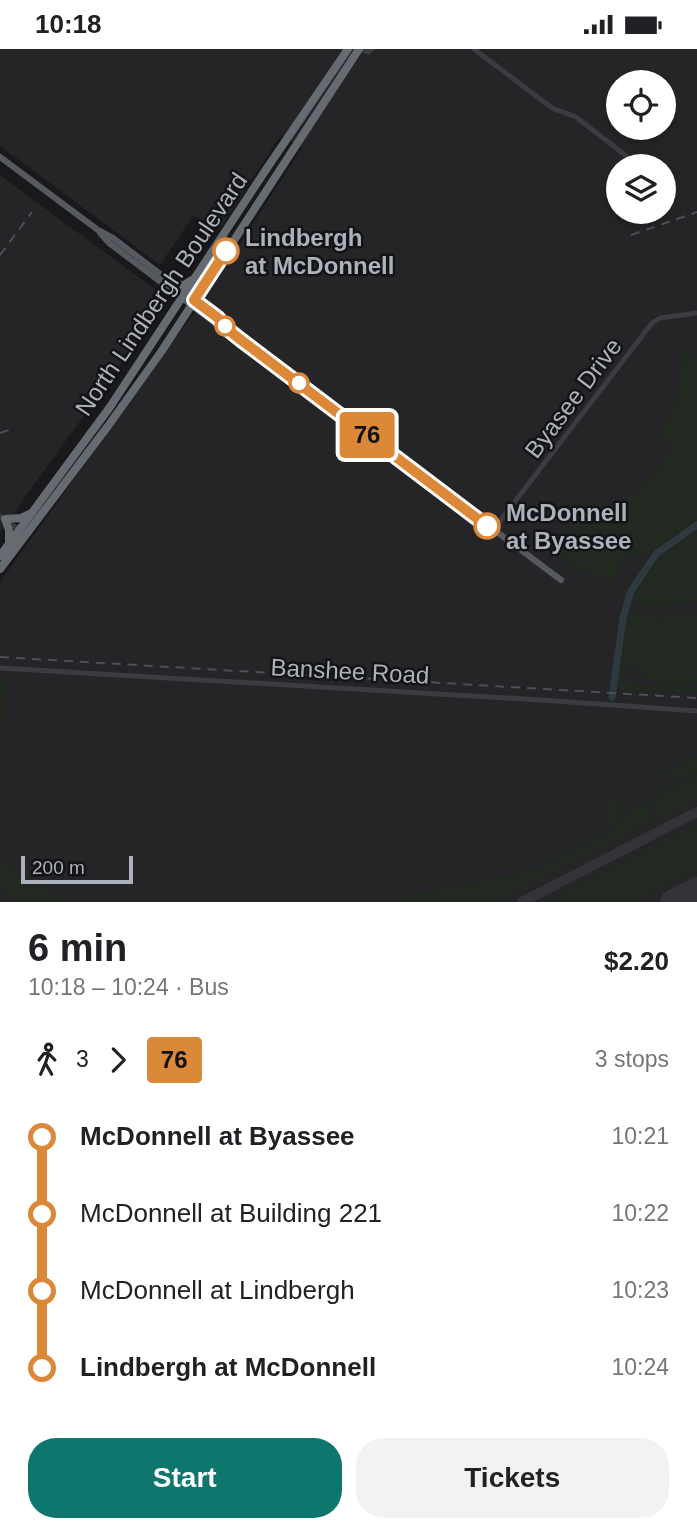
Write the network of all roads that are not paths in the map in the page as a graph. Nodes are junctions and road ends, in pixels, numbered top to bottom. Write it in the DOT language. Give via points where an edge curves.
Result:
graph roads {
  1 [pos="348,49"];
  2 [pos="361,49"];
  3 [pos="372,49"];
  4 [pos="474,49"];
  5 [pos="624,154"];
  6 [pos="0,157"];
  7 [pos="98,230"];
  8 [pos="195,279"];
  9 [pos="173,284"];
  10 [pos="183,296"];
  11 [pos="193,303"];
  12 [pos="697,313"];
  13 [pos="32,513"];
  14 [pos="3,518"];
  15 [pos="493,530"];
  16 [pos="23,532"];
  17 [pos="8,544"];
  18 [pos="0,556"];
  19 [pos="0,569"];
  20 [pos="561,580"];
  21 [pos="0,668"];
  22 [pos="697,711"];
  1 -- 8 [label="highway, North Lindbergh Boulevard"];
  2 -- 3 [label="street"];
  2 -- 11 [label="highway, North Lindbergh Boulevard"];
  4 -- 5 [label="street" via="552,108 576,117"];
  6 -- 7 [label="main road"];
  7 -- 9 [label="main road"];
  7 -- 10 [label="main road" via="109,243"];
  8 -- 9 [label="highway"];
  8 -- 10 [label="highway, North Lindbergh Boulevard"];
  9 -- 10 [label="main road"];
  10 -- 11 [label="main road"];
  10 -- 13 [label="highway, North Lindbergh Boulevard"];
  11 -- 15 [label="main road"];
  11 -- 16 [label="highway, North Lindbergh Boulevard" via="108,426"];
  12 -- 15 [label="street, Byasee Drive" via="652,323"];
  13 -- 14 [label="highway"];
  13 -- 16 [label="highway, North Lindbergh Boulevard"];
  14 -- 16 [label="street"];
  14 -- 17 [label="highway"];
  15 -- 20 [label="main road"];
  16 -- 17 [label="highway, North Lindbergh Boulevard"];
  16 -- 19 [label="highway, North Lindbergh Boulevard"];
  17 -- 18 [label="highway, North Lindbergh Boulevard"];
  21 -- 22 [label="street, Banshee Road"];
}
